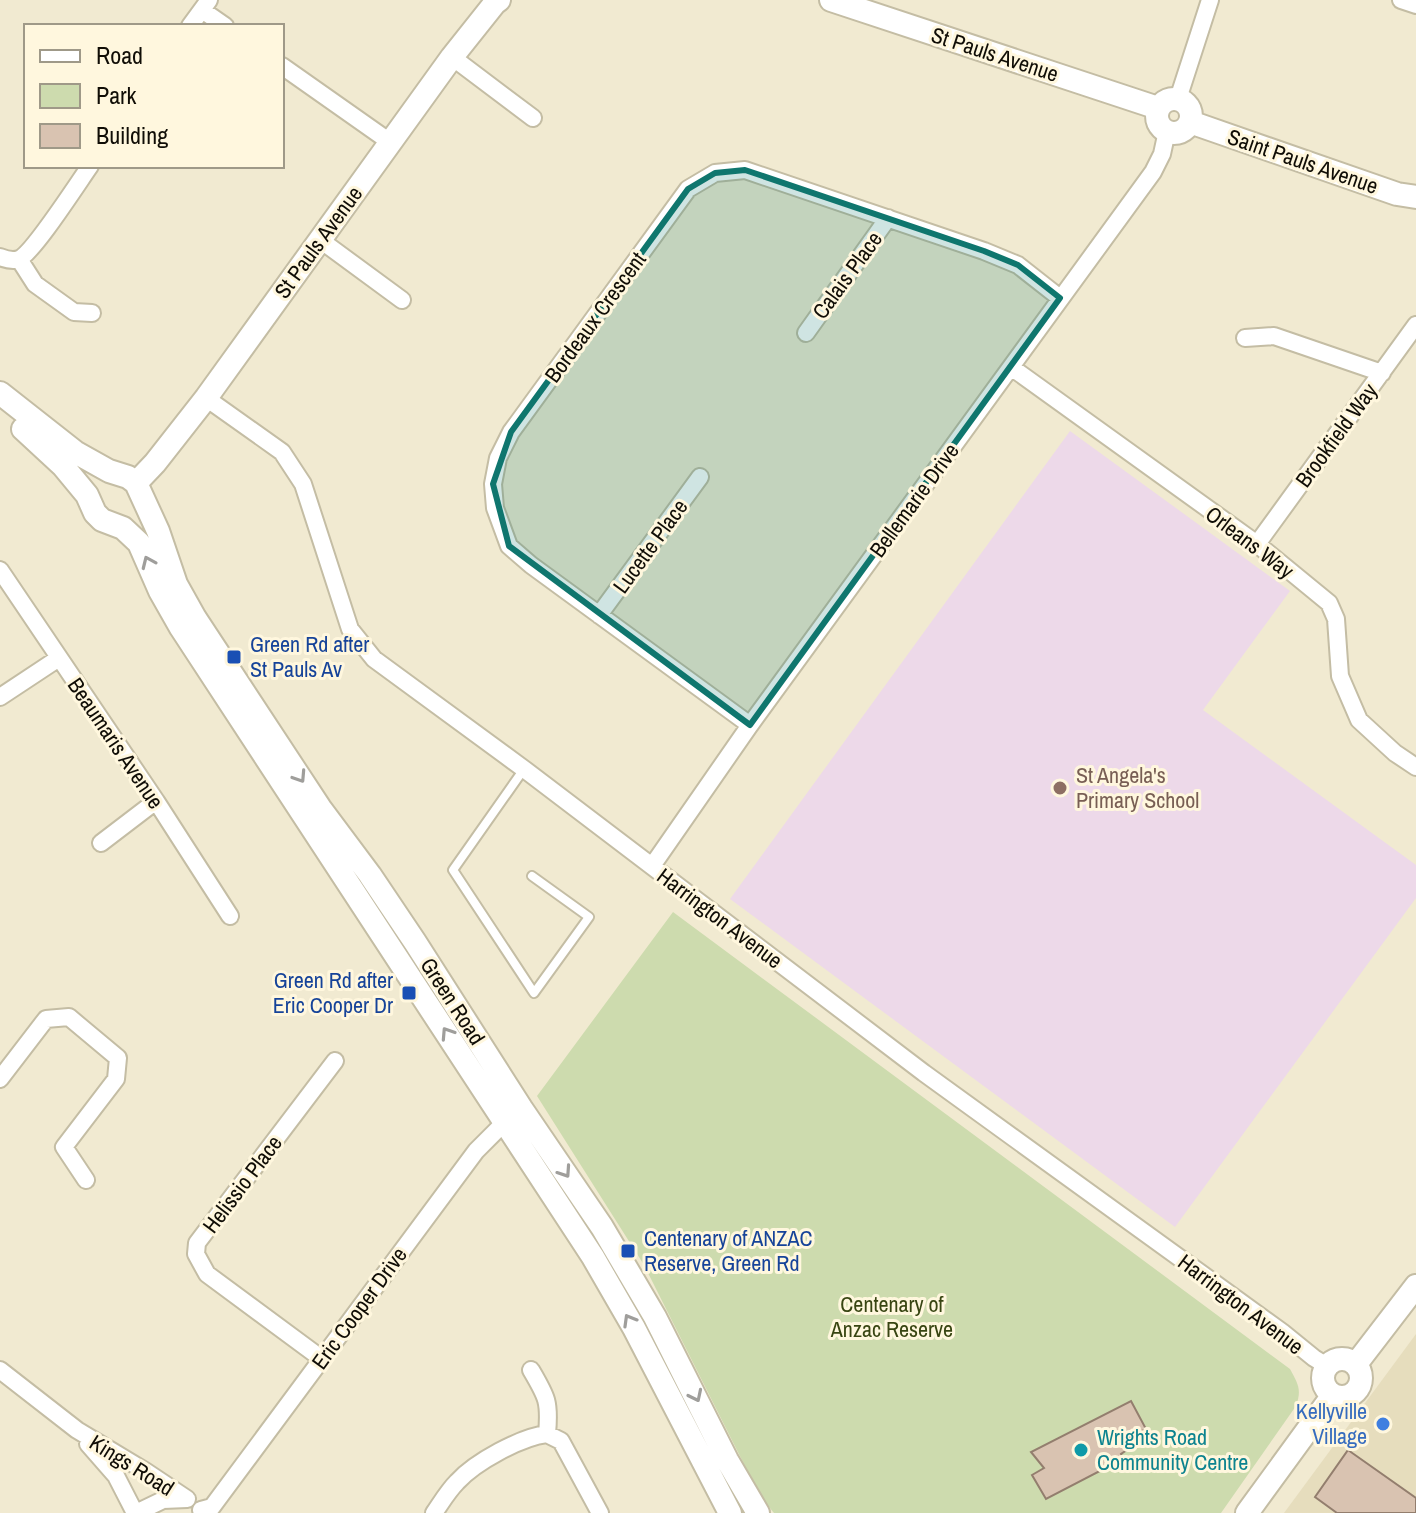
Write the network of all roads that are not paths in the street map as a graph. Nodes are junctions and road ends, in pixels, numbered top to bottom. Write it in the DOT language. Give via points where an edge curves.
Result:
graph roads {
  1 [pos="499,0"];
  2 [pos="831,0"];
  3 [pos="1210,0"];
  4 [pos="1401,0"];
  5 [pos="206,5"];
  6 [pos="1416,5"];
  7 [pos="192,24"];
  8 [pos="223,24"];
  9 [pos="452,57"];
  10 [pos="284,67"];
  11 [pos="1168,104"];
  12 [pos="533,118"];
  13 [pos="1190,122"];
  14 [pos="1167,131"];
  15 [pos="390,142"];
  16 [pos="89,168"];
  17 [pos="1416,197"];
  18 [pos="888,218"];
  19 [pos="319,239"];
  20 [pos="0,257"];
  21 [pos="19,259"];
  22 [pos="1060,298"];
  23 [pos="402,300"];
  24 [pos="92,313"];
  25 [pos="1416,325"];
  26 [pos="806,333"];
  27 [pos="1245,338"];
  28 [pos="1011,367"];
  29 [pos="1382,373"];
  30 [pos="0,393"];
  31 [pos="206,398"];
  32 [pos="0,411"];
  33 [pos="700,477"];
  34 [pos="132,484"];
  35 [pos="92,507"];
  36 [pos="111,524"];
  37 [pos="1257,544"];
  38 [pos="0,570"];
  39 [pos="599,615"];
  40 [pos="59,658"];
  41 [pos="0,697"];
  42 [pos="750,725"];
  43 [pos="1416,767"];
  44 [pos="524,769"];
  45 [pos="156,801"];
  46 [pos="101,843"];
  47 [pos="652,866"];
  48 [pos="532,876"];
  49 [pos="230,916"];
  50 [pos="335,1061"];
  51 [pos="0,1079"];
  52 [pos="513,1114"];
  53 [pos="86,1180"];
  54 [pos="1416,1286"];
  55 [pos="322,1359"];
  56 [pos="1356,1364"];
  57 [pos="1327,1366"];
  58 [pos="0,1370"];
  59 [pos="531,1370"];
  60 [pos="1333,1395"];
  61 [pos="77,1430"];
  62 [pos="547,1434"];
  63 [pos="187,1499"];
  64 [pos="202,1511"];
  65 [pos="136,1513"];
  66 [pos="434,1513"];
  67 [pos="600,1513"];
  68 [pos="730,1513"];
  69 [pos="758,1513"];
  70 [pos="1247,1513"];
  1 -- 9 [label="main road, St Pauls Avenue"];
  2 -- 11 [label="main road, St Pauls Avenue"];
  3 -- 11 [label="street"];
  4 -- 6 [label="street"];
  5 -- 7 [label="street"];
  5 -- 8 [label="street"];
  9 -- 12 [label="street"];
  9 -- 15 [label="main road, St Pauls Avenue"];
  10 -- 15 [label="street"];
  11 -- 13 [label="main road" via="1188,105"];
  11 -- 14 [label="main road" via="1157,119"];
  13 -- 14 [label="main road" via="1183,130"];
  13 -- 17 [label="main road, Saint Pauls Avenue"];
  14 -- 22 [label="street, Bellemarie Drive" via="1153,172"];
  15 -- 19 [label="main road, St Pauls Avenue"];
  16 -- 21 [label="street"];
  18 -- 22 [label="street, Bordeaux Crescent" via="1018,265"];
  18 -- 26 [label="street, Calais Place"];
  18 -- 39 [label="street, Bordeaux Crescent" via="745,170 715,173 688,189 511,432 493,484 495,508 509,546"];
  19 -- 23 [label="street"];
  19 -- 31 [label="main road, St Pauls Avenue"];
  20 -- 21 [label="street"];
  21 -- 24 [label="street" via="35,284 74,312"];
  22 -- 28 [label="street, Bellemarie Drive"];
  25 -- 29 [label="street, Brookfield Way"];
  27 -- 29 [label="street" via="1274,336"];
  28 -- 37 [label="street, Orleans Way"];
  28 -- 42 [label="street, Bellemarie Drive"];
  29 -- 37 [label="street, Brookfield Way"];
  30 -- 34 [label="main road" via="75,452"];
  31 -- 34 [label="main road, St Pauls Avenue"];
  31 -- 44 [label="street, Harrington Avenue" via="282,452 303,484 350,629 374,659"];
  32 -- 35 [label="main road" via="63,466"];
  33 -- 39 [label="street, Lucette Place"];
  34 -- 35 [label="main road" via="111,475 101,480 91,496"];
  34 -- 36 [label="main road" via="140,504 137,513"];
  34 -- 52 [label="main road, Green Road, one-way" via="195,618 415,942"];
  35 -- 36 [label="main road"];
  52 -- 36 [label="main road, Green Road, one-way" via="181,628 139,543"];
  37 -- 43 [label="street, Orleans Way" via="1329,603 1336,619 1340,676 1359,720"];
  38 -- 40 [label="street, Beaumaris Avenue"];
  39 -- 42 [label="street, Bordeaux Crescent"];
  40 -- 41 [label="street"];
  40 -- 45 [label="street, Beaumaris Avenue"];
  42 -- 47 [label="street, Bellemarie Drive"];
  44 -- 47 [label="street, Harrington Avenue"];
  44 -- 48 [label="lane" via="453,870 534,993 589,917"];
  45 -- 46 [label="street"];
  45 -- 49 [label="street, Beaumaris Avenue"];
  47 -- 57 [label="street, Harrington Avenue" via="924,1073"];
  50 -- 55 [label="street, Helissio Place" via="197,1243 196,1254 207,1274"];
  51 -- 53 [label="street" via="46,1019 69,1017 118,1058 116,1079 64,1147"];
  52 -- 55 [label="street, Eric Cooper Drive" via="476,1151"];
  68 -- 52 [label="main road, Green Road, one-way" via="634,1328"];
  52 -- 69 [label="main road, Green Road, one-way" via="602,1227"];
  54 -- 56 [label="main road"];
  55 -- 64 [label="street, Eric Cooper Drive" via="212,1507"];
  56 -- 57 [label="main road" via="1341,1358"];
  56 -- 60 [label="main road" via="1359,1387 1348,1396"];
  57 -- 60 [label="main road" via="1323,1379"];
  58 -- 61 [label="street, Kings Road"];
  59 -- 62 [label="street" via="545,1395"];
  60 -- 70 [label="main road"];
  61 -- 63 [label="street, Kings Road"];
  61 -- 65 [label="street, Kings Road" via="116,1476"];
  62 -- 66 [label="street" via="533,1435 482,1461 456,1482"];
  62 -- 67 [label="street" via="561,1441"];
  63 -- 64 [label="street, Kings Road"];
  63 -- 65 [label="street" via="163,1500"];
}
